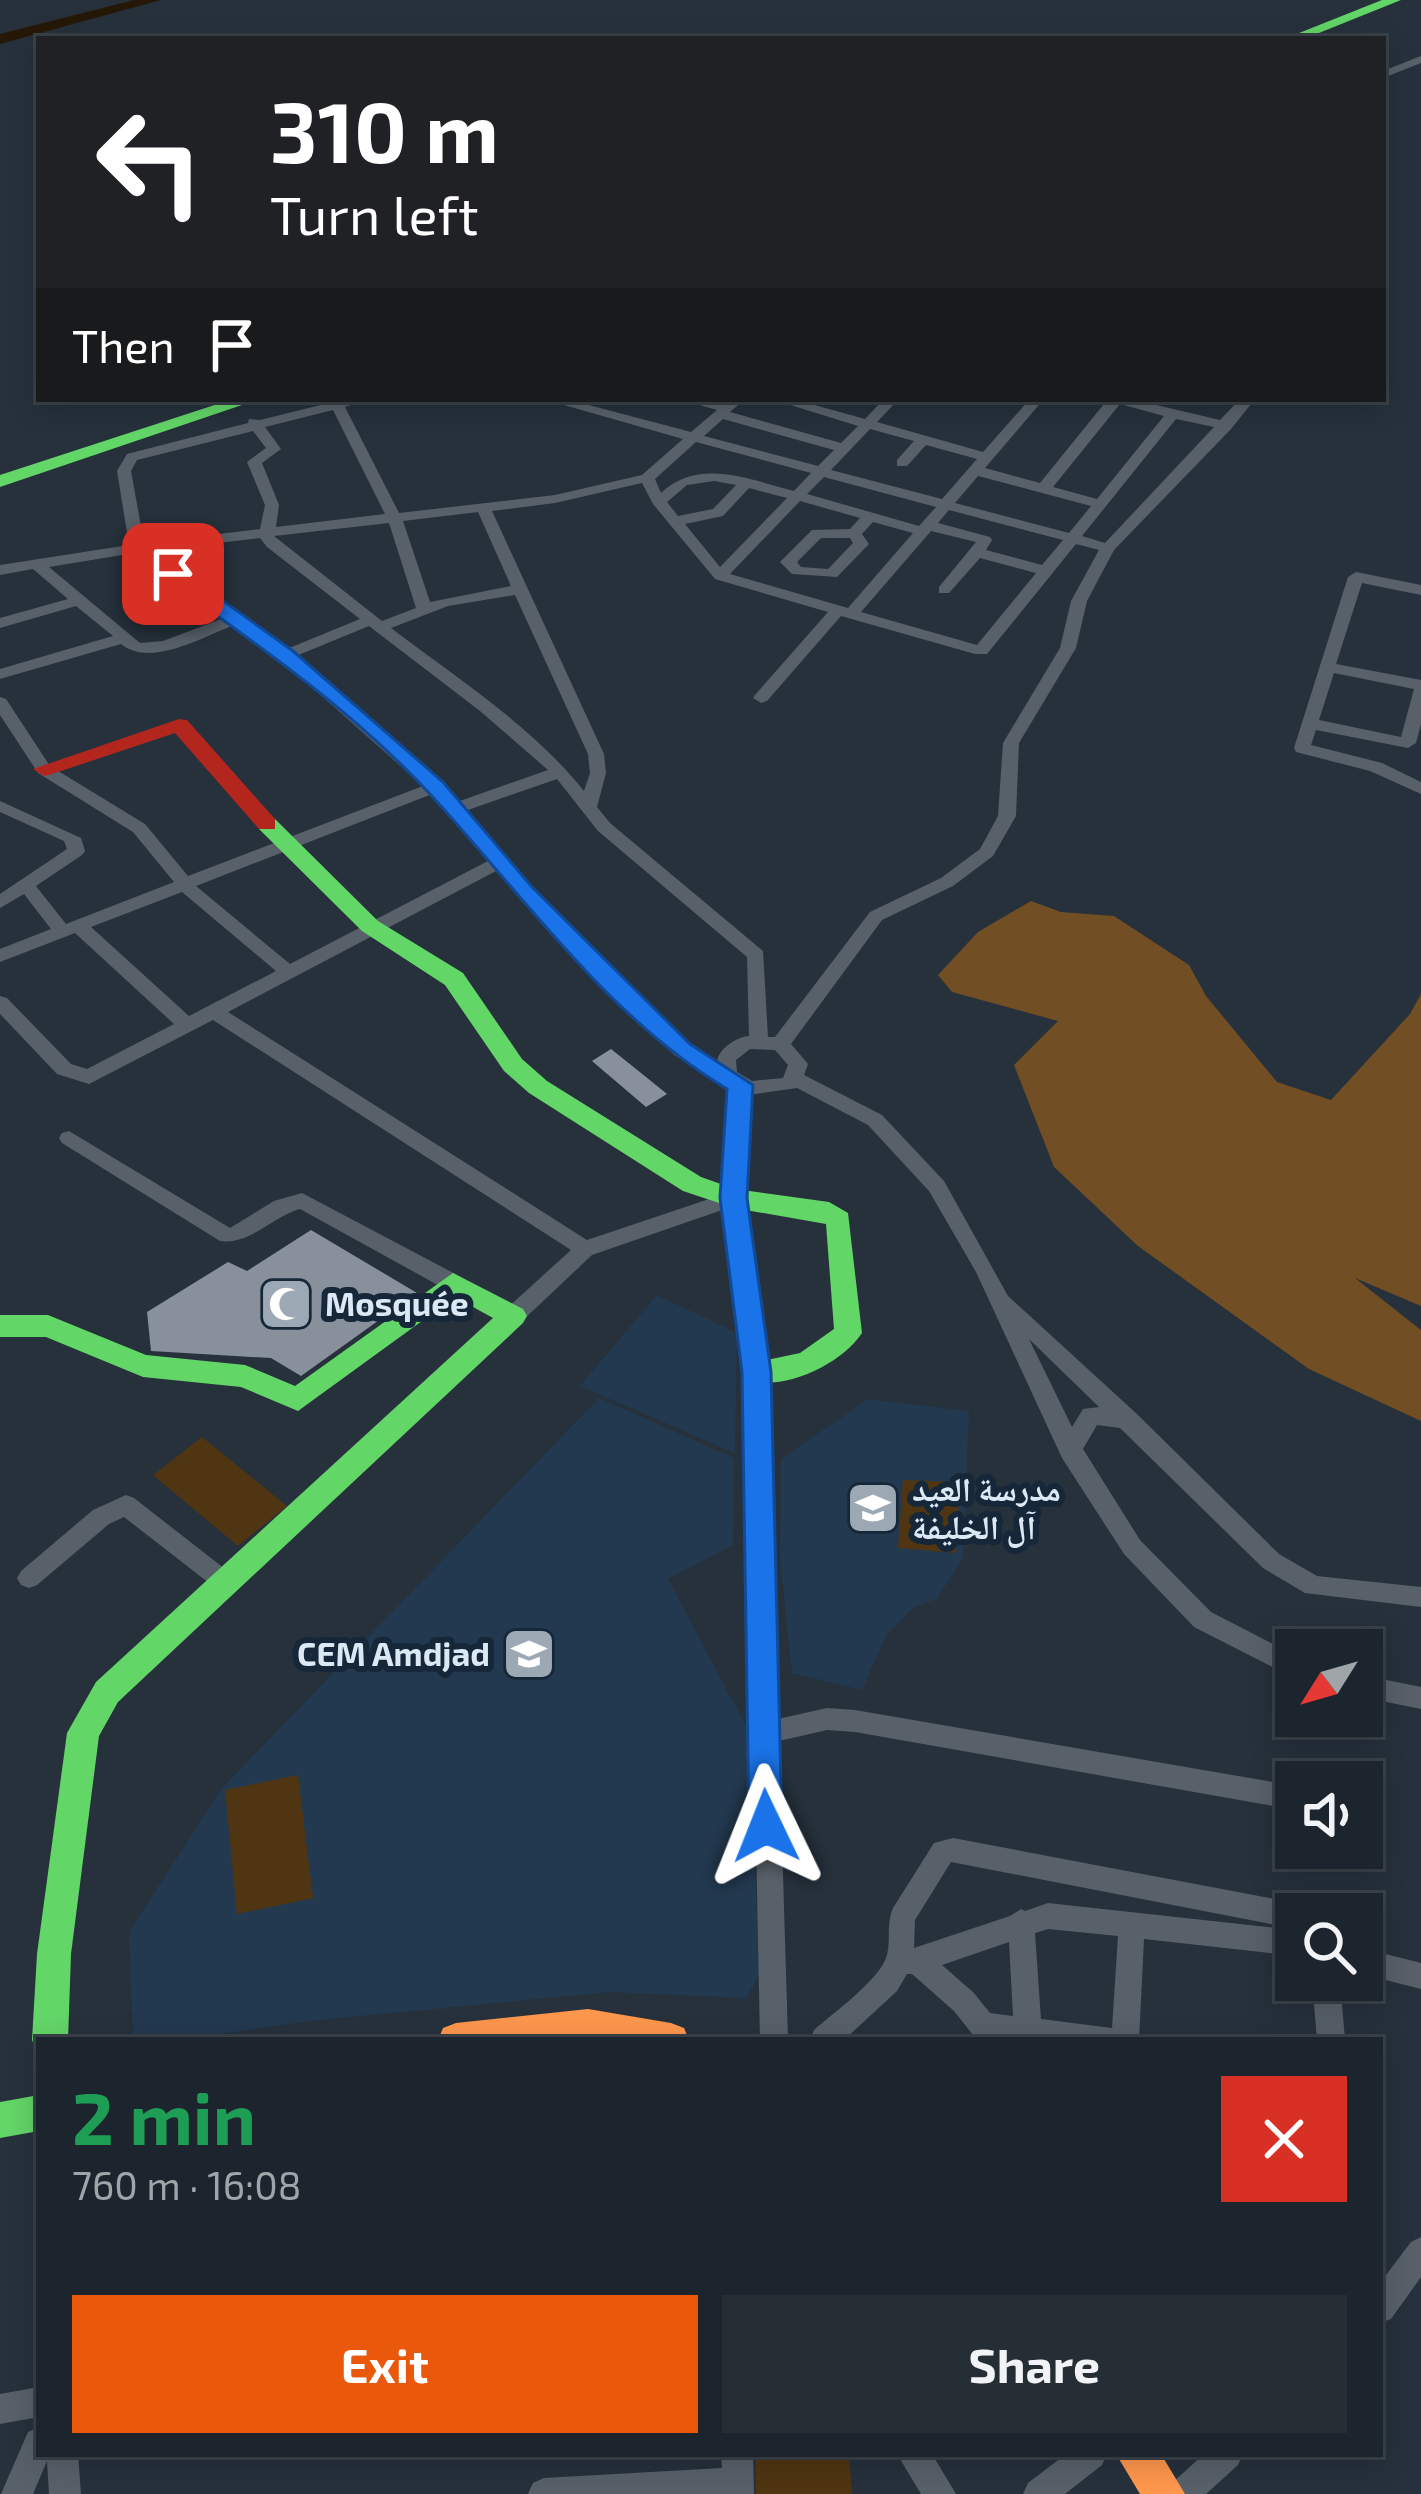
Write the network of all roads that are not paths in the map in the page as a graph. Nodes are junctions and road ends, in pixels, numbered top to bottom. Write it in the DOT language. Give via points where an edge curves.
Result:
graph roads {
  1 [pos="1394,0"];
  2 [pos="1299,36"];
  3 [pos="1421,59"];
  4 [pos="1386,74"];
  5 [pos="223,402"];
  6 [pos="340,402"];
  7 [pos="350,402"];
  8 [pos="562,402"];
  9 [pos="789,402"];
  10 [pos="888,402"];
  11 [pos="1034,402"];
  12 [pos="1114,402"];
  13 [pos="1128,402"];
  14 [pos="1246,402"];
  15 [pos="733,404"];
  16 [pos="252,411"];
  17 [pos="1174,413"];
  18 [pos="865,422"];
  19 [pos="1226,426"];
  20 [pos="697,437"];
  21 [pos="924,440"];
  22 [pos="841,448"];
  23 [pos="902,463"];
  24 [pos="980,464"];
  25 [pos="820,471"];
  26 [pos="0,476"];
  27 [pos="647,478"];
  28 [pos="746,483"];
  29 [pos="1043,489"];
  30 [pos="797,496"];
  31 [pos="658,501"];
  32 [pos="943,504"];
  33 [pos="1100,504"];
  34 [pos="483,508"];
  35 [pos="870,518"];
  36 [pos="394,519"];
  37 [pos="675,521"];
  38 [pos="924,528"];
  39 [pos="265,535"];
  40 [pos="854,535"];
  41 [pos="1071,537"];
  42 [pos="137,548"];
  43 [pos="1108,548"];
  44 [pos="977,552"];
  45 [pos="36,564"];
  46 [pos="0,570"];
  47 [pos="1046,571"];
  48 [pos="720,576"];
  49 [pos="516,590"];
  50 [pos="944,590"];
  51 [pos="1421,590"];
  52 [pos="80,600"];
  53 [pos="424,609"];
  54 [pos="845,612"];
  55 [pos="236,619"];
  56 [pos="0,623"];
  57 [pos="375,624"];
  58 [pos="124,638"];
  59 [pos="285,655"];
  60 [pos="1331,668"];
  61 [pos="0,674"];
  62 [pos="1421,687"];
  63 [pos="761,698"];
  64 [pos="0,702"];
  65 [pos="1312,724"];
  66 [pos="44,770"];
  67 [pos="560,772"];
  68 [pos="435,787"];
  69 [pos="1421,789"];
  70 [pos="0,806"];
  71 [pos="588,807"];
  72 [pos="454,809"];
  73 [pos="286,845"];
  74 [pos="498,863"];
  75 [pos="25,884"];
  76 [pos="184,884"];
  77 [pos="0,902"];
  78 [pos="370,926"];
  79 [pos="70,928"];
  80 [pos="0,956"];
  81 [pos="286,970"];
  82 [pos="0,1002"];
  83 [pos="214,1012"];
  84 [pos="188,1026"];
  85 [pos="769,1042"];
  86 [pos="734,1079"];
  87 [pos="796,1079"];
  88 [pos="69,1138"];
  89 [pos="734,1198"];
  90 [pos="585,1249"];
  91 [pos="453,1283"];
  92 [pos="998,1296"];
  93 [pos="513,1316"];
  94 [pos="0,1326"];
  95 [pos="757,1372"];
  96 [pos="1130,1421"];
  97 [pos="1070,1452"];
  98 [pos="29,1578"];
  99 [pos="226,1583"];
  100 [pos="1421,1597"];
  101 [pos="1275,1658"];
  102 [pos="1383,1690"];
  103 [pos="1421,1698"];
  104 [pos="763,1734"];
  105 [pos="1273,1794"];
  106 [pos="1275,1912"];
  107 [pos="1021,1922"];
  108 [pos="1132,1923"];
  109 [pos="1275,1940"];
  110 [pos="908,1961"];
  111 [pos="1383,1966"];
  112 [pos="1421,1976"];
  113 [pos="1328,2001"];
  114 [pos="1028,2030"];
  115 [pos="988,2033"];
  116 [pos="50,2037"];
  117 [pos="484,2037"];
  118 [pos="653,2037"];
  119 [pos="774,2037"];
  120 [pos="827,2037"];
  121 [pos="1084,2037"];
  122 [pos="1125,2037"];
  123 [pos="1331,2037"];
  124 [pos="36,2114"];
  125 [pos="0,2120"];
  126 [pos="1421,2252"];
  127 [pos="1383,2304"];
  128 [pos="36,2403"];
  129 [pos="0,2409"];
  130 [pos="36,2450"];
  131 [pos="62,2457"];
  132 [pos="915,2457"];
  133 [pos="1087,2457"];
  134 [pos="1138,2457"];
  135 [pos="1224,2457"];
  136 [pos="735,2481"];
  137 [pos="17,2494"];
  138 [pos="64,2494"];
  139 [pos="544,2494"];
  140 [pos="940,2494"];
  141 [pos="1039,2494"];
  142 [pos="1165,2494"];
  143 [pos="1184,2494"];
  1 -- 2 [label="street"];
  3 -- 4 [label="street"];
  5 -- 26 [label="street"];
  6 -- 16 [label="street"];
  7 -- 36 [label="street"];
  8 -- 20 [label="street"];
  9 -- 18 [label="street"];
  10 -- 18 [label="street"];
  11 -- 24 [label="street"];
  12 -- 29 [label="street"];
  13 -- 17 [label="street"];
  14 -- 19 [label="street"];
  15 -- 20 [label="street"];
  15 -- 22 [label="street"];
  16 -- 26 [label="street"];
  16 -- 39 [label="street" via="274,449 254,462 273,498"];
  16 -- 42 [label="street" via="132,458 124,471"];
  17 -- 19 [label="street"];
  17 -- 33 [label="street"];
  18 -- 21 [label="street"];
  18 -- 22 [label="street"];
  19 -- 43 [label="street"];
  20 -- 25 [label="street"];
  20 -- 27 [label="street"];
  21 -- 23 [label="street"];
  21 -- 24 [label="street"];
  22 -- 25 [label="street"];
  24 -- 29 [label="street"];
  24 -- 32 [label="street"];
  25 -- 30 [label="street"];
  25 -- 32 [label="street"];
  27 -- 31 [label="street"];
  27 -- 34 [label="street"];
  28 -- 30 [label="street"];
  28 -- 31 [label="street" via="691,480"];
  28 -- 37 [label="street" via="718,513"];
  29 -- 33 [label="street"];
  30 -- 35 [label="street"];
  30 -- 48 [label="street"];
  31 -- 37 [label="street"];
  32 -- 38 [label="street"];
  32 -- 41 [label="street"];
  33 -- 41 [label="street"];
  34 -- 36 [label="street"];
  34 -- 49 [label="street"];
  35 -- 38 [label="street"];
  35 -- 40 [label="street"];
  36 -- 39 [label="street"];
  36 -- 53 [label="street"];
  37 -- 48 [label="street"];
  38 -- 44 [label="street" via="985,540"];
  38 -- 54 [label="street"];
  39 -- 42 [label="street"];
  39 -- 57 [label="street"];
  41 -- 43 [label="street"];
  41 -- 47 [label="street"];
  42 -- 45 [label="street"];
  42 -- 55 [label="street"];
  43 -- 85 [label="street" via="1079,601 1068,648 1011,742 1006,817 987,852 947,882 876,916"];
  44 -- 47 [label="street"];
  44 -- 50 [label="street"];
  45 -- 46 [label="street"];
  45 -- 52 [label="street"];
  47 -- 54 [label="street" via="980,651"];
  48 -- 54 [label="street"];
  49 -- 53 [label="street"];
  49 -- 71 [label="street" via="596,754"];
  51 -- 60 [label="street" via="1356,578"];
  52 -- 56 [label="street"];
  52 -- 58 [label="street"];
  53 -- 57 [label="street"];
  54 -- 63 [label="street"];
  55 -- 58 [label="street" via="147,650"];
  55 -- 59 [label="street"];
  57 -- 59 [label="street"];
  57 -- 67 [label="street"];
  58 -- 61 [label="street"];
  59 -- 68 [label="street"];
  60 -- 62 [label="street"];
  60 -- 65 [label="street"];
  62 -- 65 [label="street" via="1408,743"];
  64 -- 66 [label="street"];
  65 -- 69 [label="street" via="1302,748 1376,767"];
  66 -- 73 [label="street" via="179,724"];
  66 -- 76 [label="street" via="139,828"];
  67 -- 71 [label="street"];
  67 -- 72 [label="street"];
  68 -- 72 [label="street"];
  68 -- 73 [label="street"];
  70 -- 75 [label="street" via="72,838 76,851"];
  71 -- 85 [label="street" via="756,955"];
  72 -- 74 [label="street"];
  73 -- 76 [label="street"];
  73 -- 78 [label="street"];
  74 -- 78 [label="street"];
  74 -- 86 [label="street" via="681,1050"];
  75 -- 77 [label="street"];
  75 -- 79 [label="street"];
  76 -- 79 [label="street"];
  76 -- 81 [label="street"];
  78 -- 81 [label="street"];
  78 -- 89 [label="street" via="454,979 538,1087 692,1184"];
  79 -- 80 [label="street"];
  79 -- 84 [label="street"];
  81 -- 83 [label="street"];
  82 -- 84 [label="street" via="75,1076 89,1077"];
  83 -- 84 [label="street"];
  83 -- 90 [label="street"];
  85 -- 86 [label="street" via="730,1052"];
  85 -- 87 [label="street" via="795,1057"];
  86 -- 87 [label="street" via="778,1089"];
  86 -- 89 [label="street"];
  87 -- 92 [label="street" via="838,1093 906,1146"];
  88 -- 91 [label="street" via="227,1236 302,1201"];
  89 -- 90 [label="street"];
  89 -- 95 [label="street"];
  89 -- 95 [label="street" via="829,1212 845,1237 848,1334 806,1366"];
  90 -- 93 [label="street"];
  91 -- 93 [label="street"];
  91 -- 94 [label="street" via="298,1400 245,1376 122,1360 48,1326"];
  92 -- 96 [label="street"];
  92 -- 97 [label="street"];
  93 -- 99 [label="street"];
  95 -- 104 [label="street"];
  96 -- 97 [label="street" via="1091,1415"];
  96 -- 100 [label="street" via="1271,1561 1313,1586"];
  97 -- 101 [label="street" via="1096,1501 1174,1592 1220,1632"];
  98 -- 99 [label="street" via="101,1516 126,1505"];
  99 -- 116 [label="street" via="107,1692 83,1733"];
  102 -- 103 [label="street"];
  104 -- 105 [label="street" via="855,1721"];
  104 -- 119 [label="street"];
  106 -- 110 [label="street" via="953,1850 943,1852 902,1917"];
  107 -- 108 [label="street" via="1048,1916"];
  107 -- 110 [label="street"];
  107 -- 114 [label="street"];
  108 -- 109 [label="street"];
  108 -- 122 [label="street"];
  110 -- 115 [label="street"];
  110 -- 120 [label="street"];
  111 -- 112 [label="street"];
  113 -- 123 [label="street"];
  114 -- 115 [label="street"];
  114 -- 121 [label="street"];
  117 -- 118 [label="street" via="588,2026"];
  124 -- 125 [label="street"];
  126 -- 127 [label="street"];
  128 -- 129 [label="street"];
  130 -- 137 [label="street"];
  131 -- 138 [label="street"];
  132 -- 140 [label="street"];
  133 -- 141 [label="street"];
  134 -- 142 [label="street"];
  135 -- 143 [label="street"];
  136 -- 139 [label="street"];
}
